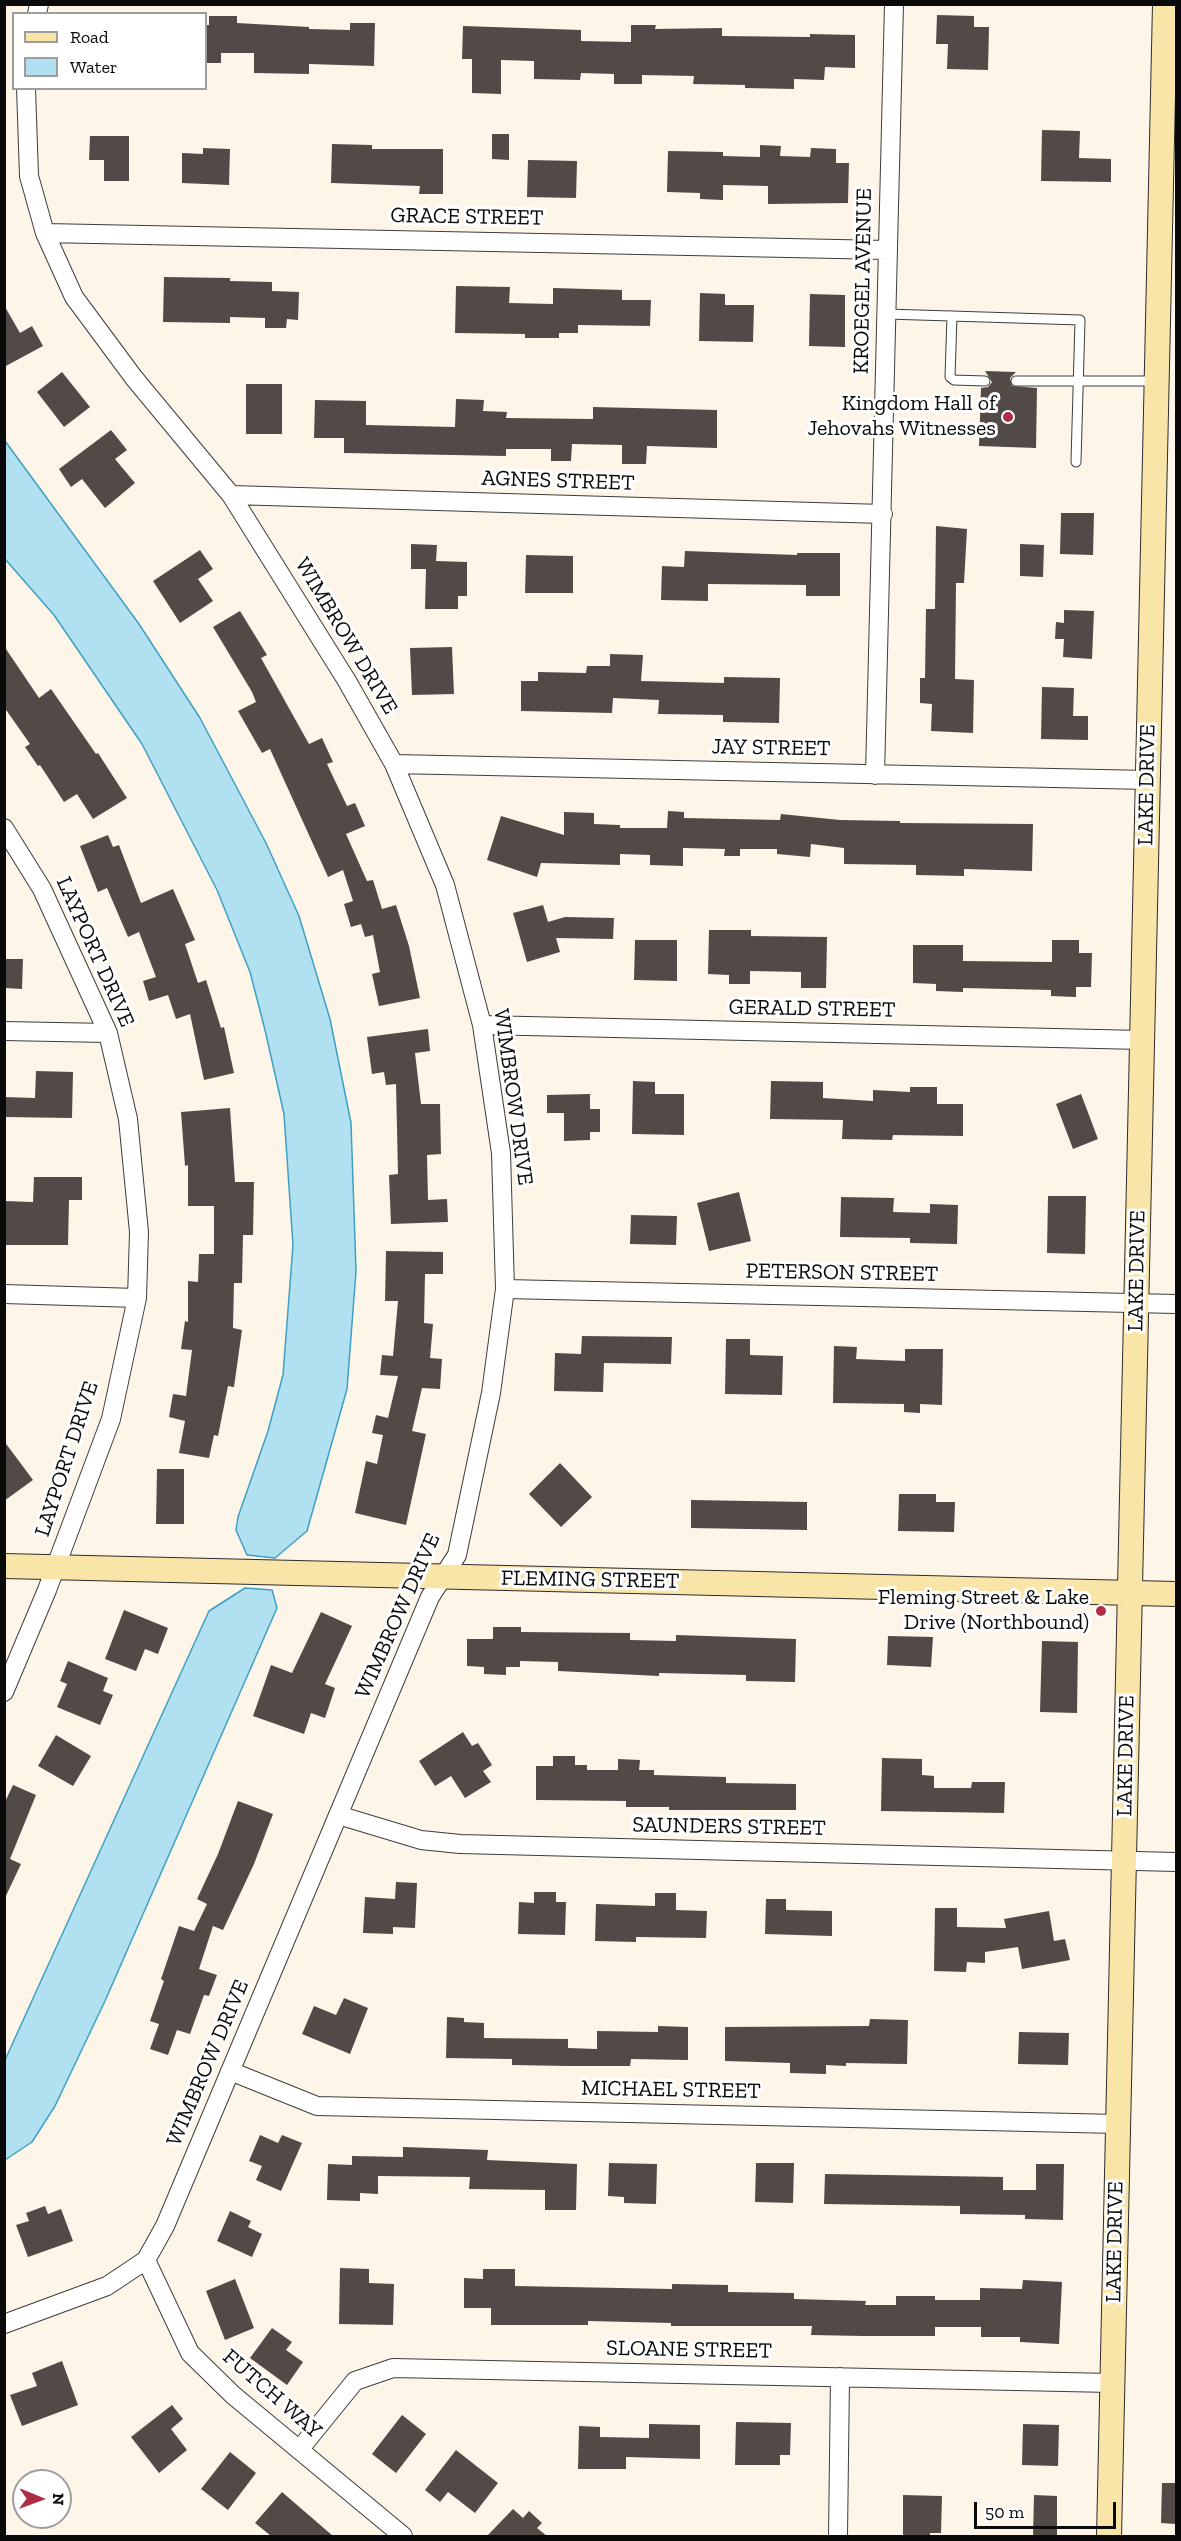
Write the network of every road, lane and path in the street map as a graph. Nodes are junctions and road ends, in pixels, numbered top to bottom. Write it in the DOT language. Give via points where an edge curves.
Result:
graph roads {
  1 [pos="894,4"];
  2 [pos="1164,4"];
  3 [pos="26,90"];
  4 [pos="45,232"];
  5 [pos="887,250"];
  6 [pos="1168,256"];
  7 [pos="886,314"];
  8 [pos="952,316"];
  9 [pos="985,381"];
  10 [pos="1016,381"];
  11 [pos="1078,381"];
  12 [pos="1156,381"];
  13 [pos="1076,462"];
  14 [pos="231,495"];
  15 [pos="883,514"];
  16 [pos="394,764"];
  17 [pos="875,775"];
  18 [pos="1148,780"];
  19 [pos="4,828"];
  20 [pos="482,1025"];
  21 [pos="4,1031"];
  22 [pos="108,1033"];
  23 [pos="1142,1040"];
  24 [pos="506,1289"];
  25 [pos="4,1294"];
  26 [pos="137,1298"];
  27 [pos="1136,1303"];
  28 [pos="1176,1304"];
  29 [pos="4,1566"];
  30 [pos="56,1567"];
  31 [pos="442,1577"];
  32 [pos="1130,1593"];
  33 [pos="1176,1594"];
  34 [pos="4,1692"];
  35 [pos="338,1815"];
  36 [pos="1124,1860"];
  37 [pos="1176,1862"];
  38 [pos="230,2071"];
  39 [pos="1118,2124"];
  40 [pos="146,2260"];
  41 [pos="4,2324"];
  42 [pos="840,2377"];
  43 [pos="1112,2383"];
  44 [pos="298,2450"];
  45 [pos="403,2536"];
  46 [pos="838,2536"];
  47 [pos="1109,2536"];
  1 -- 5 [label="street, KROEGEL AVENUE"];
  2 -- 6 [label="street, LAKE DRIVE"];
  3 -- 4 [label="street, WIMBROW DRIVE" via="29,176"];
  4 -- 5 [label="street, GRACE STREET"];
  4 -- 14 [label="street, WIMBROW DRIVE" via="74,297 134,378"];
  5 -- 7 [label="street, KROEGEL AVENUE"];
  6 -- 12 [label="street, LAKE DRIVE"];
  7 -- 8 [label="lane"];
  7 -- 15 [label="street, KROEGEL AVENUE"];
  8 -- 9 [label="lane" via="950,377"];
  8 -- 11 [label="lane" via="1080,320"];
  10 -- 11 [label="lane"];
  11 -- 12 [label="lane"];
  11 -- 13 [label="lane"];
  12 -- 18 [label="street, LAKE DRIVE"];
  14 -- 15 [label="street, AGNES STREET"];
  14 -- 16 [label="street, WIMBROW DRIVE"];
  15 -- 17 [label="street, KROEGEL AVENUE"];
  16 -- 17 [label="street, JAY STREET"];
  16 -- 20 [label="street, WIMBROW DRIVE" via="445,885"];
  17 -- 18 [label="street, JAY STREET"];
  18 -- 23 [label="street, LAKE DRIVE"];
  19 -- 22 [label="street, LAYPORT DRIVE" via="42,889"];
  20 -- 23 [label="street, GERALD STREET"];
  20 -- 24 [label="street, WIMBROW DRIVE" via="501,1153"];
  21 -- 22 [label="street"];
  22 -- 26 [label="street, LAYPORT DRIVE" via="128,1119 139,1232"];
  23 -- 27 [label="street, LAKE DRIVE"];
  24 -- 27 [label="street, PETERSON STREET"];
  24 -- 31 [label="street, WIMBROW DRIVE" via="491,1394 457,1555"];
  25 -- 26 [label="street"];
  26 -- 30 [label="street, LAYPORT DRIVE" via="111,1419"];
  27 -- 28 [label="street, PETERSON STREET"];
  27 -- 32 [label="street, LAKE DRIVE"];
  29 -- 30 [label="street, FLEMING STREET"];
  30 -- 31 [label="street, FLEMING STREET"];
  30 -- 34 [label="street, LAYPORT DRIVE"];
  31 -- 32 [label="street, FLEMING STREET"];
  31 -- 35 [label="street, WIMBROW DRIVE"];
  32 -- 33 [label="street, FLEMING STREET"];
  32 -- 36 [label="street, LAKE DRIVE"];
  35 -- 36 [label="street, SAUNDERS STREET" via="421,1840 460,1844"];
  35 -- 38 [label="street, WIMBROW DRIVE"];
  36 -- 37 [label="street, SAUNDERS STREET"];
  36 -- 39 [label="street, LAKE DRIVE"];
  38 -- 39 [label="street, MICHAEL STREET" via="317,2106"];
  38 -- 40 [label="street, WIMBROW DRIVE" via="165,2226"];
  39 -- 43 [label="street, LAKE DRIVE"];
  40 -- 41 [label="street, WIMBROW DRIVE" via="106,2286"];
  40 -- 44 [label="street, FUTCH WAY" via="190,2352"];
  42 -- 43 [label="street, SLOANE STREET"];
  42 -- 44 [label="street, SLOANE STREET" via="393,2368 355,2381"];
  42 -- 46 [label="street"];
  43 -- 47 [label="street, LAKE DRIVE"];
  44 -- 45 [label="street, FUTCH WAY"];
}
